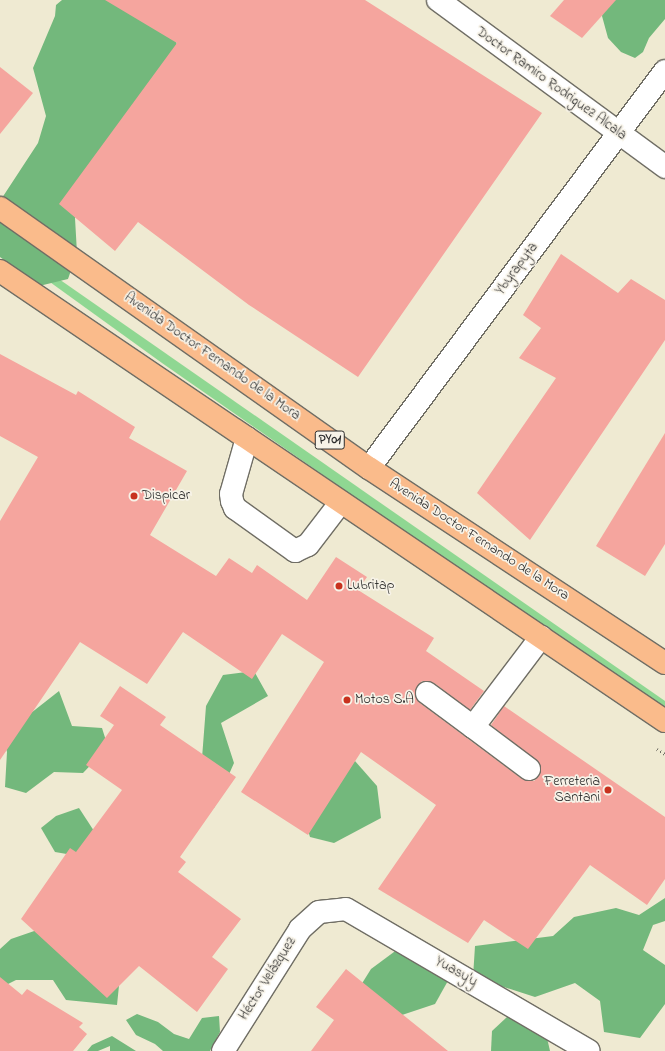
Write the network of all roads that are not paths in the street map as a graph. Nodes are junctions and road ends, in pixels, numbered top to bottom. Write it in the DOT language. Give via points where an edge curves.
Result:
graph roads {
  1 [pos="438,0"];
  2 [pos="665,71"];
  3 [pos="618,133"];
  4 [pos="665,167"];
  5 [pos="0,208"];
  6 [pos="0,270"];
  7 [pos="248,438"];
  8 [pos="369,468"];
  9 [pos="341,502"];
  10 [pos="540,637"];
  11 [pos="665,663"];
  12 [pos="427,693"];
  13 [pos="665,721"];
  14 [pos="473,727"];
  15 [pos="528,769"];
  16 [pos="319,912"];
  17 [pos="223,1051"];
  18 [pos="588,1051"];
  1 -- 3 [label="street, Doctor Ramiro Rodriguez Alcala"];
  2 -- 3 [label="street, Ybyrapyta"];
  3 -- 4 [label="street, Doctor Ramiro Rodriguez Alcala"];
  3 -- 8 [label="street, Ybyrapyta"];
  5 -- 8 [label="highway, Avenida Doctor Fernando de la Mora / PY01"];
  6 -- 7 [label="highway"];
  7 -- 9 [label="highway"];
  7 -- 9 [label="street" via="231,494 232,501 235,508 295,552 308,545"];
  8 -- 11 [label="highway, Avenida Doctor Fernando de la Mora / PY01"];
  9 -- 10 [label="highway"];
  10 -- 13 [label="highway"];
  10 -- 14 [label="street"];
  12 -- 14 [label="street"];
  14 -- 15 [label="street"];
  16 -- 17 [label="street, Héctor Velázquez" via="300,928"];
  16 -- 18 [label="street, Yuasy'y" via="346,909"];
}
